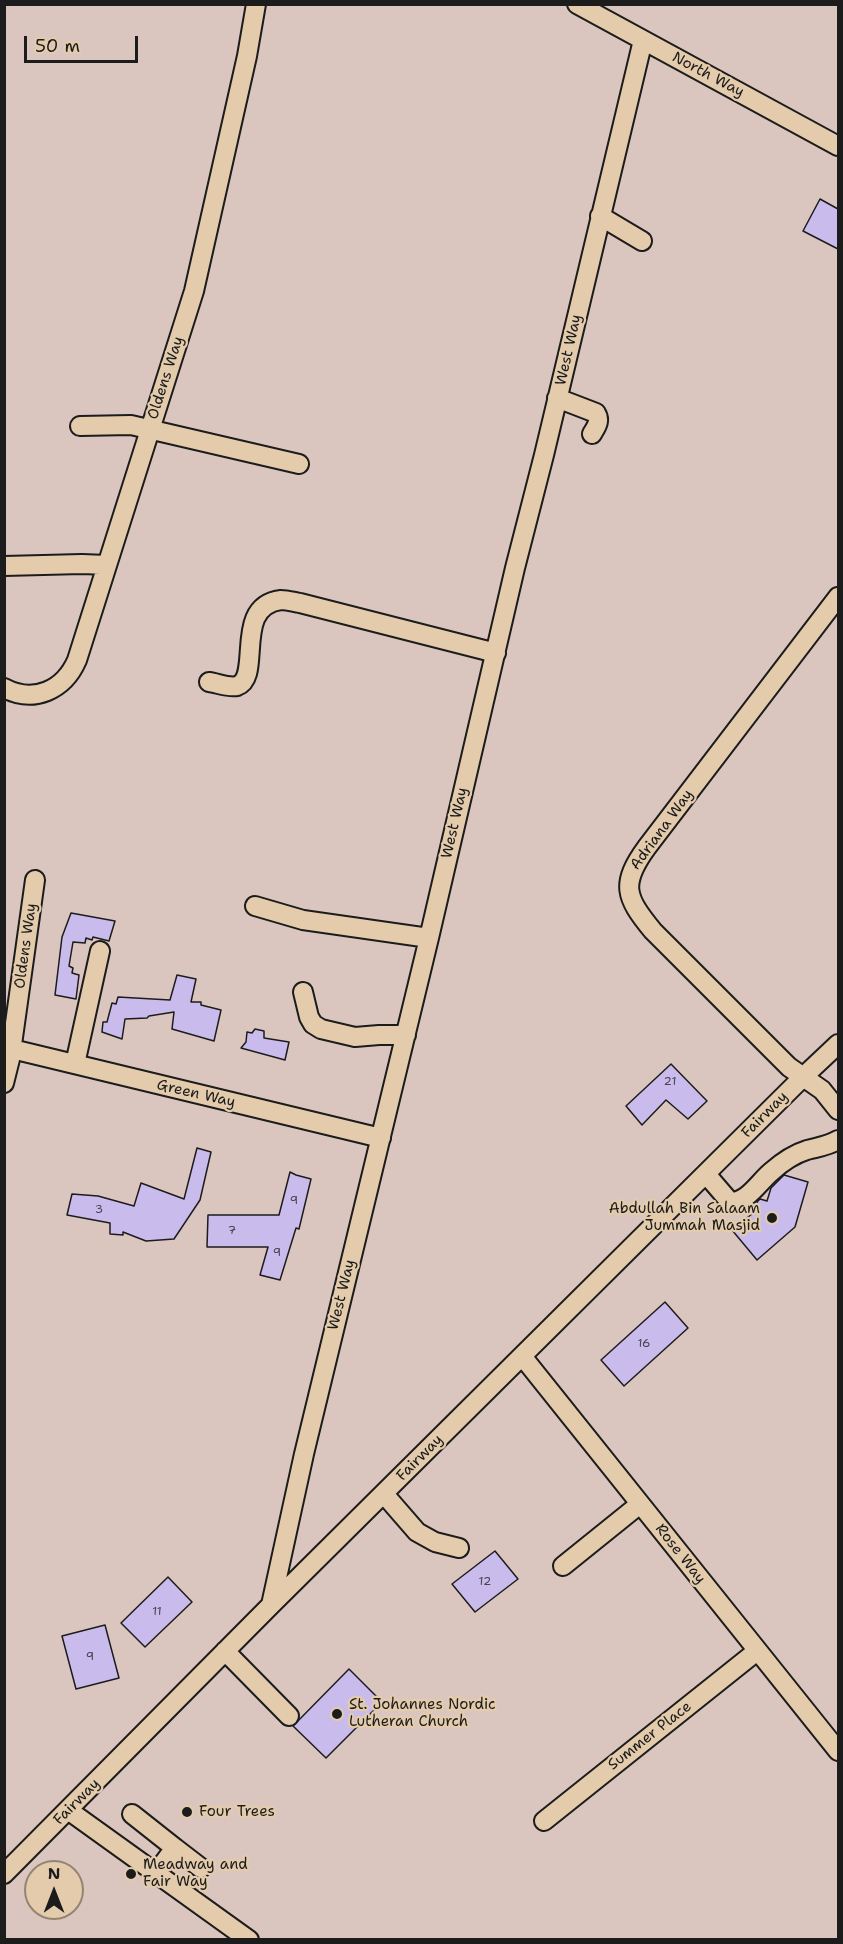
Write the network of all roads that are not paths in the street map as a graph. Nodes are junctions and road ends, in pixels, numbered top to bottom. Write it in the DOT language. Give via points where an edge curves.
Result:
graph roads {
  1 [pos="256,4"];
  2 [pos="577,4"];
  3 [pos="643,40"];
  4 [pos="838,146"];
  5 [pos="600,216"];
  6 [pos="642,241"];
  7 [pos="557,398"];
  8 [pos="80,426"];
  9 [pos="150,429"];
  10 [pos="592,434"];
  11 [pos="299,464"];
  12 [pos="107,565"];
  13 [pos="4,566"];
  14 [pos="838,597"];
  15 [pos="496,653"];
  16 [pos="209,682"];
  17 [pos="4,688"];
  18 [pos="35,880"];
  19 [pos="255,906"];
  20 [pos="429,938"];
  21 [pos="100,951"];
  22 [pos="303,992"];
  23 [pos="406,1035"];
  24 [pos="838,1044"];
  25 [pos="9,1048"];
  26 [pos="75,1064"];
  27 [pos="803,1077"];
  28 [pos="4,1083"];
  29 [pos="838,1110"];
  30 [pos="381,1138"];
  31 [pos="838,1140"];
  32 [pos="706,1174"];
  33 [pos="522,1356"];
  34 [pos="384,1494"];
  35 [pos="640,1504"];
  36 [pos="459,1548"];
  37 [pos="563,1566"];
  38 [pos="271,1605"];
  39 [pos="225,1652"];
  40 [pos="757,1652"];
  41 [pos="289,1716"];
  42 [pos="838,1751"];
  43 [pos="68,1810"];
  44 [pos="132,1814"];
  45 [pos="544,1821"];
  46 [pos="175,1848"];
  47 [pos="201,1868"];
  48 [pos="156,1873"];
  49 [pos="4,1874"];
  50 [pos="249,1940"];
  1 -- 9 [label="street, Oldens Way" via="194,291"];
  2 -- 3 [label="street, North Way"];
  3 -- 4 [label="street, North Way"];
  3 -- 5 [label="street, West Way"];
  5 -- 6 [label="street"];
  5 -- 7 [label="street, West Way"];
  7 -- 10 [label="street" via="596,413 598,423"];
  7 -- 15 [label="street, West Way"];
  8 -- 9 [label="street" via="120,424"];
  9 -- 11 [label="street"];
  9 -- 12 [label="street, Oldens Way"];
  12 -- 13 [label="street"];
  12 -- 17 [label="street, Oldens Way" via="77,660 66,679 34,696"];
  14 -- 27 [label="street, Adriana Way" via="641,855 629,877 632,903 653,931"];
  15 -- 16 [label="street" via="282,600 259,611 253,623 244,680 233,686"];
  15 -- 20 [label="street, West Way"];
  18 -- 25 [label="street, Oldens Way"];
  19 -- 20 [label="street" via="303,920"];
  20 -- 23 [label="street, West Way"];
  21 -- 26 [label="street"];
  22 -- 23 [label="street" via="309,1017 321,1029 355,1037"];
  23 -- 30 [label="street, West Way"];
  24 -- 27 [label="street, Fairway"];
  25 -- 26 [label="street, Green Way"];
  25 -- 28 [label="street, Oldens Way"];
  26 -- 30 [label="street, Green Way"];
  27 -- 29 [label="street, Adriana Way" via="822,1090"];
  27 -- 32 [label="street, Fairway"];
  30 -- 38 [label="street, West Way"];
  31 -- 32 [label="street" via="788,1159 735,1203 725,1198"];
  32 -- 33 [label="street, Fairway"];
  33 -- 34 [label="street, Fairway"];
  33 -- 35 [label="street, Rose Way"];
  34 -- 36 [label="street" via="417,1532"];
  34 -- 38 [label="street, Fairway"];
  35 -- 37 [label="street"];
  35 -- 40 [label="street, Rose Way"];
  38 -- 39 [label="street, Fairway"];
  39 -- 41 [label="street"];
  39 -- 43 [label="street, Fairway"];
  40 -- 42 [label="street, Rose Way"];
  40 -- 45 [label="street, Summer Place"];
  43 -- 48 [label="street"];
  43 -- 49 [label="street, Fairway"];
  44 -- 46 [label="street"];
  46 -- 47 [label="street"];
  46 -- 48 [label="street"];
  48 -- 50 [label="street"];
}
